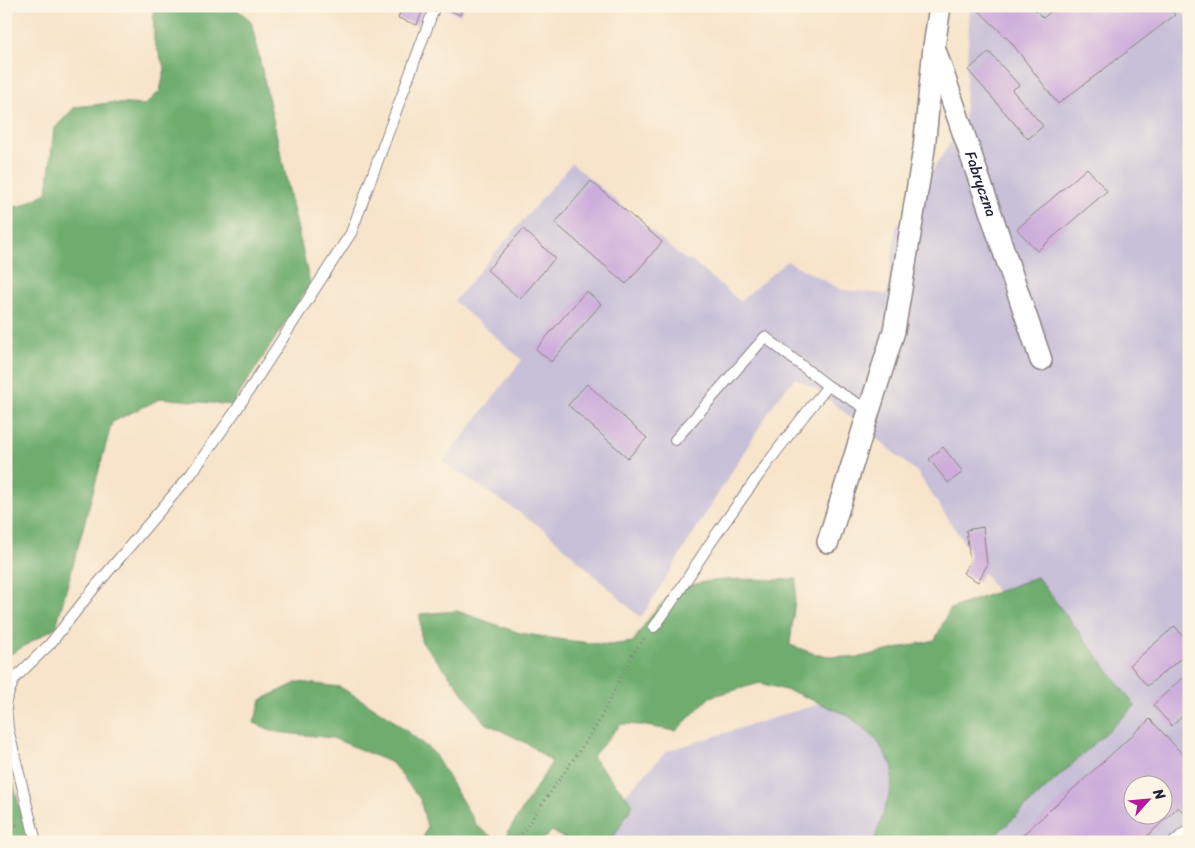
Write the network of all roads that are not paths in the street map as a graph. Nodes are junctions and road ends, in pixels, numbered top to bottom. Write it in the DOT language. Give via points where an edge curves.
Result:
graph roads {
  1 [pos="436,6"];
  2 [pos="940,6"];
  3 [pos="934,47"];
  4 [pos="1041,360"];
  5 [pos="828,386"];
  6 [pos="868,410"];
  7 [pos="675,440"];
  8 [pos="828,542"];
  9 [pos="654,627"];
  10 [pos="6,700"];
  11 [pos="6,707"];
  12 [pos="1189,839"];
  13 [pos="36,842"];
  14 [pos="1174,842"];
  1 -- 10 [label="lane" via="351,233 190,474 50,644 14,679"];
  2 -- 3 [label="street, Fabryczna"];
  3 -- 4 [label="street, Fabryczna"];
  3 -- 6 [label="street" via="924,149 894,332"];
  5 -- 6 [label="lane"];
  5 -- 7 [label="lane" via="765,336"];
  5 -- 9 [label="lane" via="780,444"];
  6 -- 8 [label="street"];
  11 -- 13 [label="lane" via="8,729"];
  12 -- 14 [label="lane" via="1184,833"];
}
